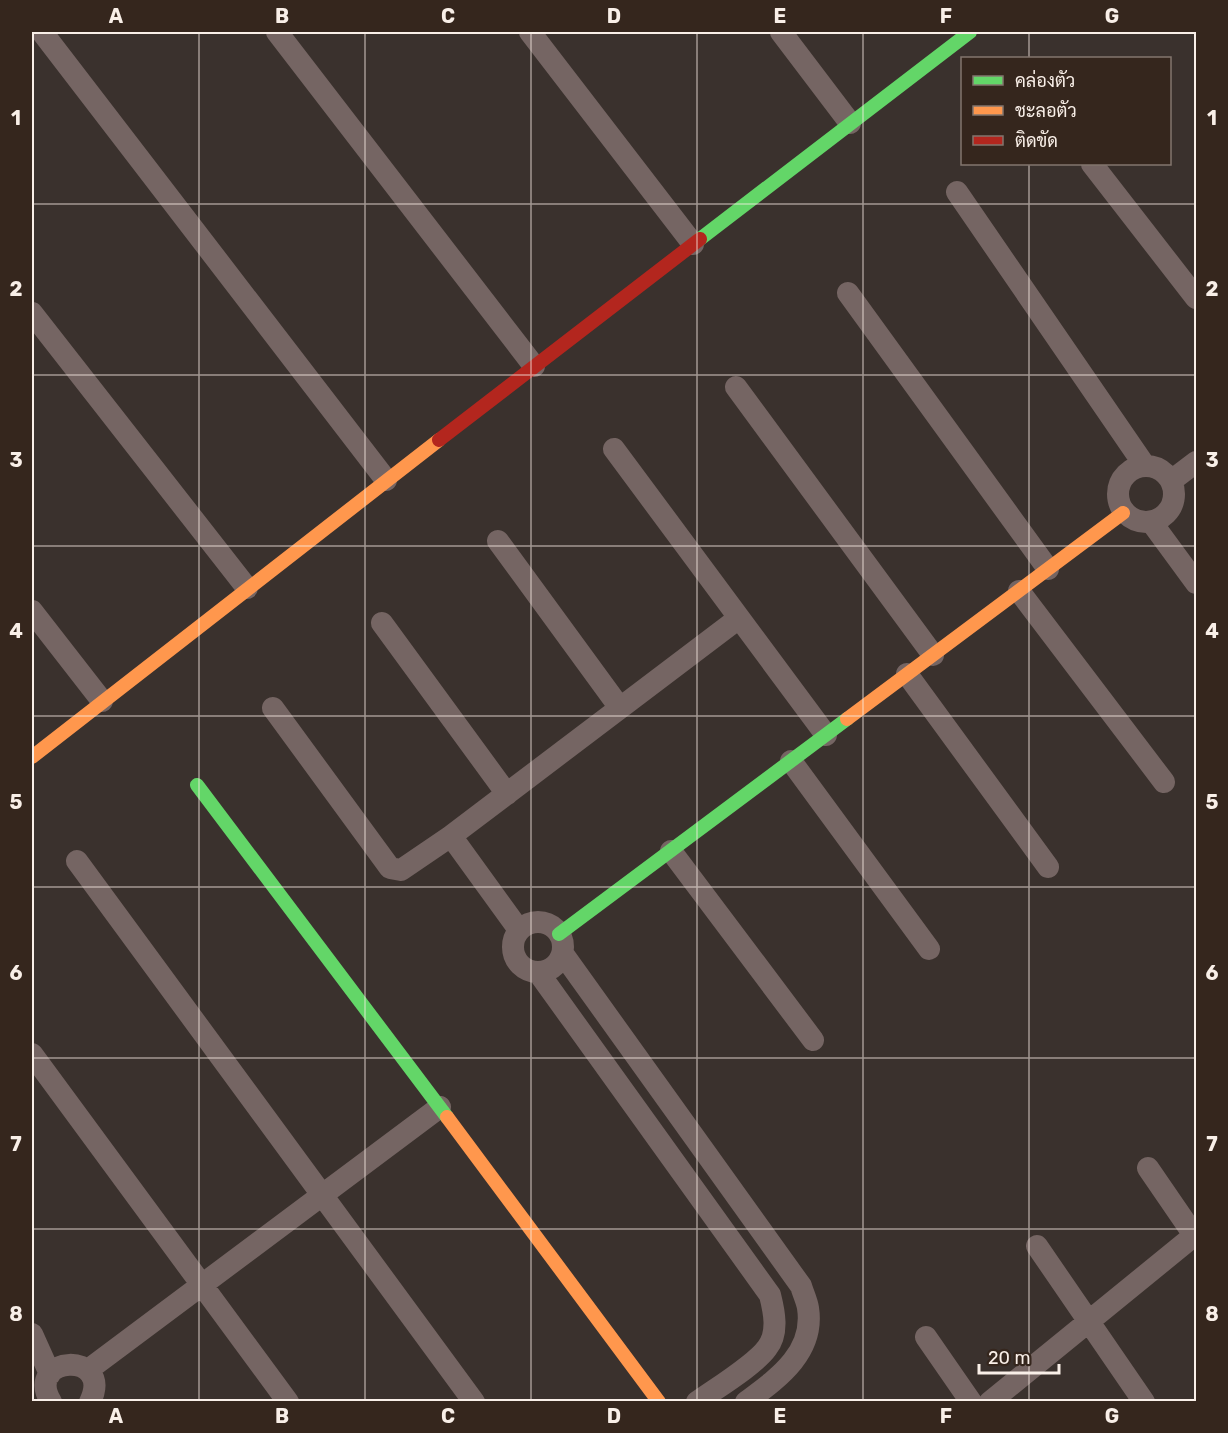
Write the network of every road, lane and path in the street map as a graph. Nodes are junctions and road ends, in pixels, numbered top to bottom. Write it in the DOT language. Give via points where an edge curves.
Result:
graph roads {
  1 [pos="42,32"];
  2 [pos="277,32"];
  3 [pos="530,32"];
  4 [pos="781,32"];
  5 [pos="970,32"];
  6 [pos="850,123"];
  7 [pos="1093,165"];
  8 [pos="957,192"];
  9 [pos="693,244"];
  10 [pos="848,293"];
  11 [pos="1197,298"];
  12 [pos="32,313"];
  13 [pos="534,366"];
  14 [pos="736,387"];
  15 [pos="614,449"];
  16 [pos="1197,462"];
  17 [pos="1145,466"];
  18 [pos="386,480"];
  19 [pos="1171,481"];
  20 [pos="1124,513"];
  21 [pos="1152,522"];
  22 [pos="498,541"];
  23 [pos="1048,569"];
  24 [pos="1197,583"];
  25 [pos="248,588"];
  26 [pos="1019,591"];
  27 [pos="32,611"];
  28 [pos="739,618"];
  29 [pos="382,623"];
  30 [pos="933,655"];
  31 [pos="907,674"];
  32 [pos="102,701"];
  33 [pos="273,708"];
  34 [pos="620,708"];
  35 [pos="826,735"];
  36 [pos="32,757"];
  37 [pos="791,761"];
  38 [pos="1164,782"];
  39 [pos="197,784"];
  40 [pos="507,794"];
  41 [pos="451,836"];
  42 [pos="670,851"];
  43 [pos="77,861"];
  44 [pos="1048,867"];
  45 [pos="519,930"];
  46 [pos="561,944"];
  47 [pos="929,950"];
  48 [pos="538,972"];
  49 [pos="813,1040"];
  50 [pos="32,1054"];
  51 [pos="440,1107"];
  52 [pos="1148,1168"];
  53 [pos="323,1196"];
  54 [pos="743,1206"];
  55 [pos="718,1223"];
  56 [pos="1196,1236"];
  57 [pos="1037,1246"];
  58 [pos="202,1285"];
  59 [pos="1088,1321"];
  60 [pos="32,1335"];
  61 [pos="926,1337"];
  62 [pos="88,1370"];
  63 [pos="50,1374"];
  64 [pos="51,1401"];
  65 [pos="90,1401"];
  66 [pos="288,1401"];
  67 [pos="474,1401"];
  68 [pos="659,1401"];
  69 [pos="697,1401"];
  70 [pos="746,1401"];
  71 [pos="971,1401"];
  72 [pos="990,1401"];
  73 [pos="1144,1401"];
  1 -- 18 [label="street"];
  2 -- 13 [label="street"];
  3 -- 9 [label="street"];
  4 -- 6 [label="street"];
  5 -- 6 [label="street"];
  6 -- 9 [label="street"];
  7 -- 11 [label="street"];
  8 -- 17 [label="street"];
  9 -- 13 [label="street"];
  10 -- 23 [label="street"];
  12 -- 25 [label="street"];
  13 -- 18 [label="street"];
  14 -- 30 [label="street"];
  15 -- 28 [label="street"];
  16 -- 19 [label="street"];
  17 -- 19 [label="street" via="1164,472"];
  17 -- 20 [label="street" via="1135,468 1119,482 1117,492"];
  18 -- 25 [label="street"];
  19 -- 21 [label="street" via="1174,501 1162,518"];
  20 -- 21 [label="street" via="1142,523"];
  20 -- 23 [label="street"];
  21 -- 24 [label="street"];
  22 -- 34 [label="street"];
  23 -- 26 [label="street"];
  25 -- 32 [label="street"];
  26 -- 30 [label="street"];
  26 -- 38 [label="street"];
  27 -- 32 [label="street"];
  28 -- 34 [label="street"];
  28 -- 35 [label="street"];
  29 -- 40 [label="street"];
  30 -- 31 [label="street"];
  31 -- 35 [label="street"];
  31 -- 44 [label="street"];
  32 -- 36 [label="street"];
  33 -- 41 [label="street" via="390,868 401,870"];
  34 -- 40 [label="street"];
  35 -- 37 [label="street"];
  37 -- 42 [label="street"];
  37 -- 47 [label="street"];
  39 -- 51 [label="street"];
  40 -- 41 [label="street"];
  41 -- 45 [label="street"];
  42 -- 46 [label="street"];
  42 -- 49 [label="street"];
  43 -- 53 [label="street"];
  45 -- 46 [label="street" via="532,922 548,924"];
  45 -- 48 [label="street" via="514,953 523,967"];
  46 -- 48 [label="street" via="556,964"];
  46 -- 54 [label="street"];
  48 -- 55 [label="street"];
  50 -- 58 [label="street"];
  51 -- 53 [label="street"];
  51 -- 68 [label="street"];
  52 -- 56 [label="street"];
  53 -- 58 [label="street"];
  53 -- 67 [label="street"];
  54 -- 55 [label="street"];
  54 -- 70 [label="street" via="801,1286 808,1309 807,1330 798,1356 780,1377"];
  55 -- 69 [label="street" via="770,1295 774,1329 768,1348"];
  56 -- 59 [label="street"];
  57 -- 59 [label="street"];
  58 -- 62 [label="street"];
  58 -- 66 [label="street"];
  59 -- 72 [label="street"];
  59 -- 73 [label="street"];
  60 -- 63 [label="street"];
  61 -- 71 [label="street"];
  62 -- 63 [label="street" via="68,1363"];
  62 -- 65 [label="street" via="95,1391"];
  63 -- 64 [label="street" via="46,1384"];
}
